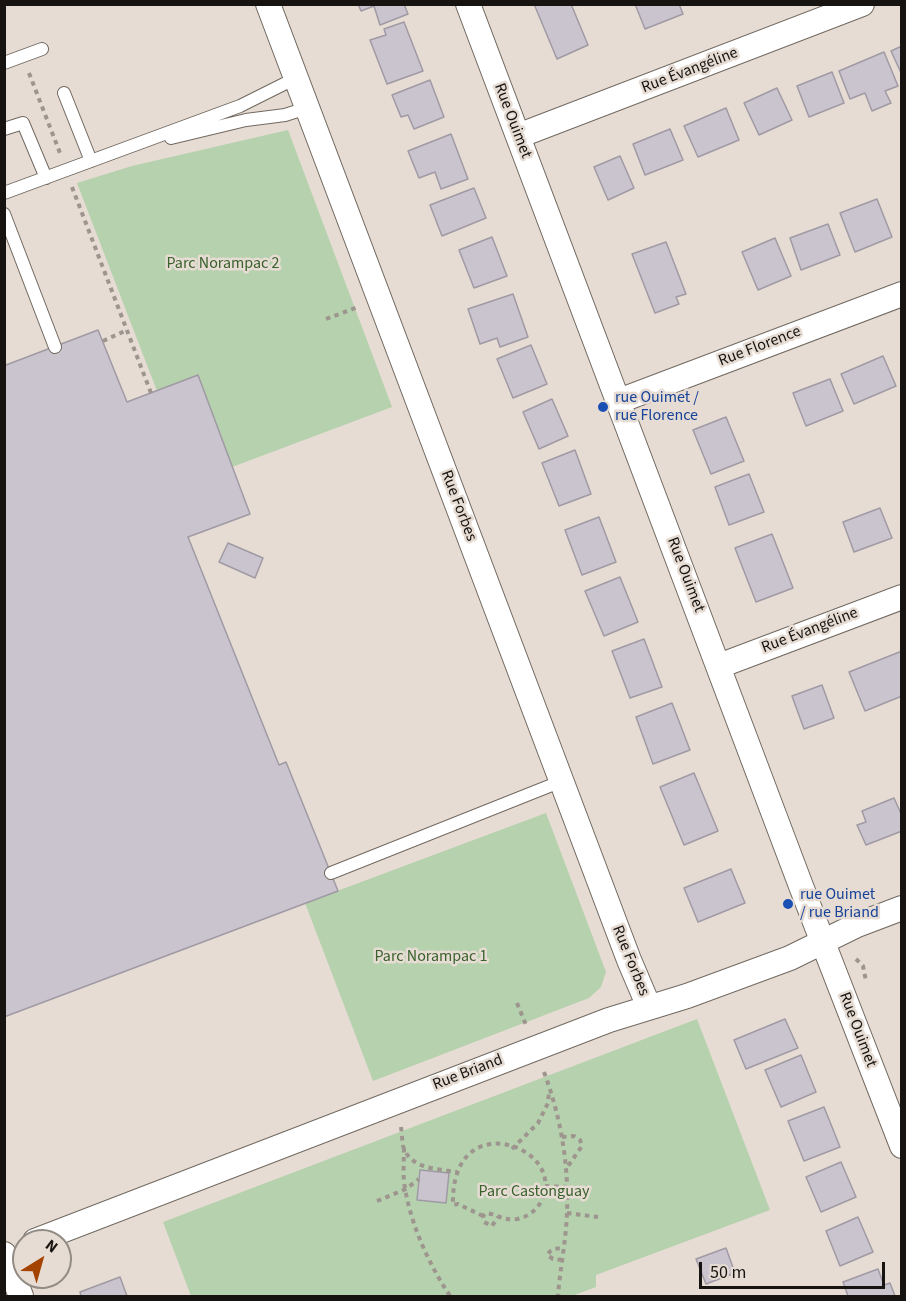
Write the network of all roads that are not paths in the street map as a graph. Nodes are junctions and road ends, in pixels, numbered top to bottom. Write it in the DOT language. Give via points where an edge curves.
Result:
graph roads {
  1 [pos="268,4"];
  2 [pos="468,4"];
  3 [pos="862,4"];
  4 [pos="42,49"];
  5 [pos="4,63"];
  6 [pos="296,78"];
  7 [pos="64,93"];
  8 [pos="308,108"];
  9 [pos="4,129"];
  10 [pos="518,136"];
  11 [pos="115,152"];
  12 [pos="91,161"];
  13 [pos="46,177"];
  14 [pos="4,193"];
  15 [pos="4,214"];
  16 [pos="902,294"];
  17 [pos="55,347"];
  18 [pos="619,401"];
  19 [pos="902,597"];
  20 [pos="719,666"];
  21 [pos="562,781"];
  22 [pos="331,873"];
  23 [pos="902,908"];
  24 [pos="823,942"];
  25 [pos="649,1007"];
  26 [pos="902,1146"];
  27 [pos="66,1229"];
  28 [pos="4,1253"];
  29 [pos="21,1296"];
  1 -- 6 [label="street, Rue Forbes"];
  2 -- 10 [label="street, Rue Ouimet"];
  3 -- 10 [label="street, Rue Évangéline"];
  4 -- 5 [label="lane"];
  6 -- 8 [label="street, Rue Forbes"];
  6 -- 11 [label="lane" via="240,106"];
  7 -- 12 [label="lane"];
  8 -- 11 [label="lane"];
  8 -- 21 [label="street, Rue Forbes"];
  9 -- 13 [label="lane" via="23,123"];
  10 -- 18 [label="street, Rue Ouimet"];
  11 -- 12 [label="lane"];
  12 -- 13 [label="lane"];
  13 -- 14 [label="lane"];
  15 -- 17 [label="lane"];
  16 -- 18 [label="street, Rue Florence"];
  18 -- 20 [label="street, Rue Ouimet"];
  19 -- 20 [label="street, Rue Évangéline"];
  20 -- 24 [label="street, Rue Ouimet"];
  21 -- 22 [label="lane"];
  21 -- 25 [label="street, Rue Forbes"];
  23 -- 24 [label="street, Rue Briand"];
  24 -- 25 [label="street, Rue Briand" via="780,962"];
  24 -- 26 [label="street, Rue Ouimet"];
  25 -- 27 [label="street, Rue Briand"];
  28 -- 29 [label="street"];
}
